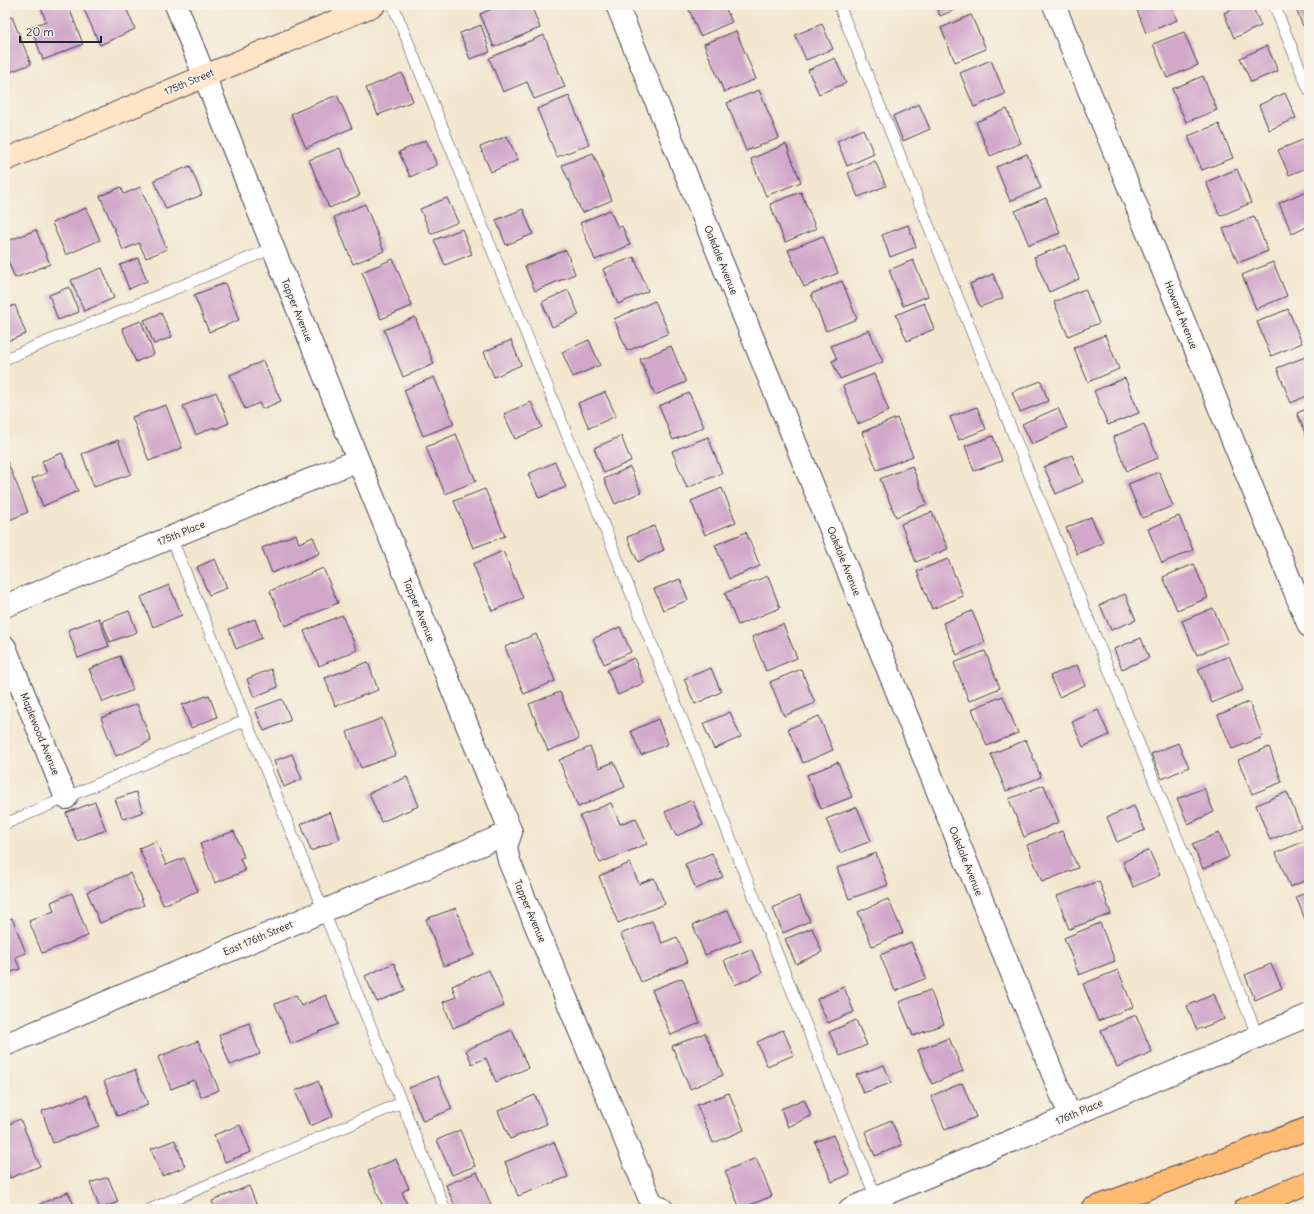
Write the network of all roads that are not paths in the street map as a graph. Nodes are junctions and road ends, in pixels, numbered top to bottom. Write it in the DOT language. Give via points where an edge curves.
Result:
graph roads {
  1 [pos="176,5"];
  2 [pos="374,5"];
  3 [pos="393,5"];
  4 [pos="617,5"];
  5 [pos="839,5"];
  6 [pos="1054,5"];
  7 [pos="1274,5"];
  8 [pos="204,76"];
  9 [pos="1309,90"];
  10 [pos="5,160"];
  11 [pos="273,248"];
  12 [pos="5,359"];
  13 [pos="358,460"];
  14 [pos="171,537"];
  15 [pos="5,606"];
  16 [pos="1309,626"];
  17 [pos="5,647"];
  18 [pos="246,720"];
  19 [pos="66,798"];
  20 [pos="5,824"];
  21 [pos="511,832"];
  22 [pos="323,911"];
  23 [pos="1309,1015"];
  24 [pos="1258,1037"];
  25 [pos="5,1044"];
  26 [pos="401,1103"];
  27 [pos="1070,1116"];
  28 [pos="1309,1128"];
  29 [pos="1309,1182"];
  30 [pos="876,1198"];
  31 [pos="151,1209"];
  32 [pos="445,1209"];
  33 [pos="662,1209"];
  34 [pos="850,1209"];
  35 [pos="1092,1209"];
  36 [pos="1245,1209"];
  1 -- 8 [label="street, Tapper Avenue"];
  2 -- 8 [label="street, 175th Street"];
  3 -- 30 [label="lane"];
  4 -- 27 [label="street, Oakdale Avenue"];
  5 -- 24 [label="lane"];
  6 -- 16 [label="street, Howard Avenue"];
  7 -- 9 [label="lane"];
  8 -- 10 [label="street, 175th Street"];
  8 -- 11 [label="street, Tapper Avenue"];
  11 -- 12 [label="lane"];
  11 -- 13 [label="street, Tapper Avenue"];
  13 -- 14 [label="street, 175th Place"];
  13 -- 21 [label="street, Tapper Avenue"];
  14 -- 15 [label="street, 175th Place"];
  14 -- 18 [label="lane"];
  17 -- 19 [label="street, Maplewood Avenue"];
  18 -- 19 [label="lane"];
  18 -- 22 [label="lane"];
  19 -- 20 [label="lane"];
  21 -- 22 [label="street, East 176th Street"];
  21 -- 33 [label="street, Tapper Avenue" via="506,847 509,861 651,1202"];
  22 -- 25 [label="street, East 176th Street"];
  22 -- 26 [label="lane"];
  23 -- 24 [label="street, 176th Place"];
  24 -- 27 [label="street, 176th Place"];
  26 -- 31 [label="lane"];
  26 -- 32 [label="lane"];
  27 -- 30 [label="street, 176th Place"];
  28 -- 35 [label="highway"];
  29 -- 36 [label="highway"];
  30 -- 34 [label="street, 176th Place"];
}
